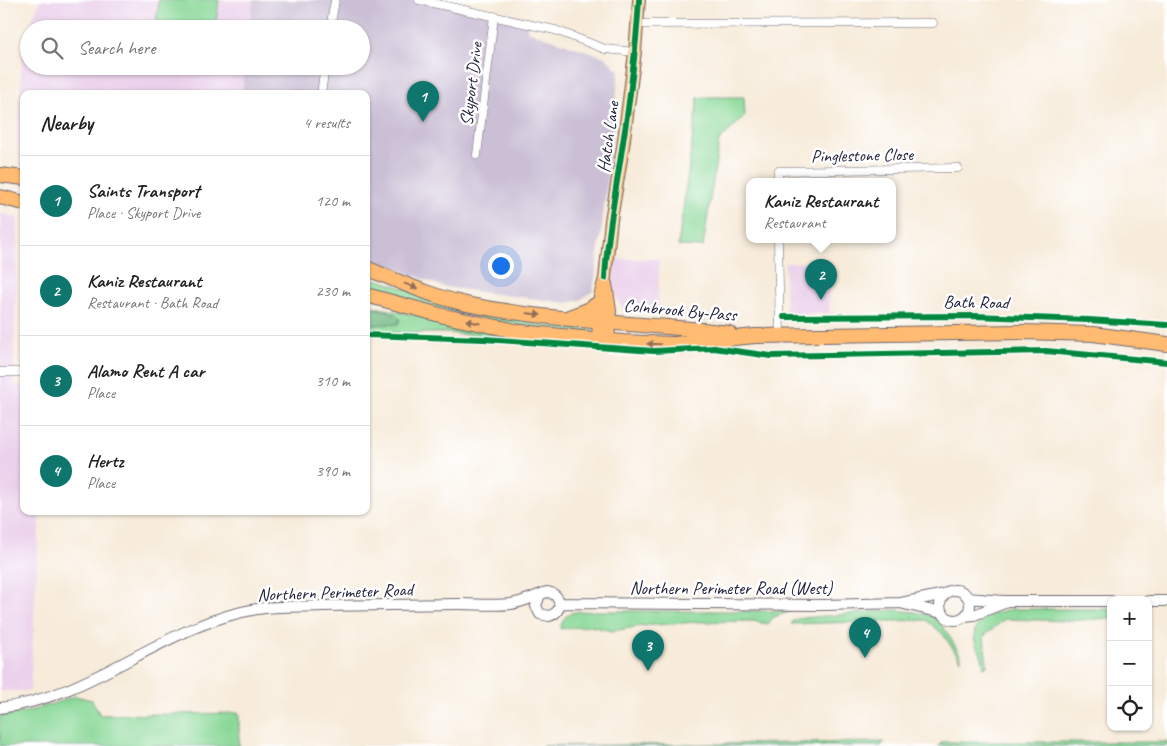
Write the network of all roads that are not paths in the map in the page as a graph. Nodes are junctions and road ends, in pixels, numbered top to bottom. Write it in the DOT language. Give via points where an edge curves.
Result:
graph roads {
  1 [pos="335,0"];
  2 [pos="419,0"];
  3 [pos="639,0"];
  4 [pos="494,16"];
  5 [pos="332,20"];
  6 [pos="933,23"];
  7 [pos="638,24"];
  8 [pos="635,52"];
  9 [pos="324,75"];
  10 [pos="322,90"];
  11 [pos="477,155"];
  12 [pos="958,168"];
  13 [pos="0,174"];
  14 [pos="20,177"];
  15 [pos="778,178"];
  16 [pos="0,197"];
  17 [pos="20,202"];
  18 [pos="778,243"];
  19 [pos="370,270"];
  20 [pos="605,278"];
  21 [pos="370,296"];
  22 [pos="600,302"];
  23 [pos="563,318"];
  24 [pos="604,323"];
  25 [pos="754,336"];
  26 [pos="780,336"];
  27 [pos="603,341"];
  28 [pos="1167,344"];
  29 [pos="0,372"];
  30 [pos="20,372"];
  31 [pos="944,594"];
  32 [pos="539,597"];
  33 [pos="968,598"];
  34 [pos="1019,601"];
  35 [pos="1152,601"];
  36 [pos="1167,601"];
  37 [pos="1107,602"];
  38 [pos="560,603"];
  39 [pos="901,603"];
  40 [pos="511,604"];
  41 [pos="537,610"];
  42 [pos="942,613"];
  43 [pos="965,616"];
  44 [pos="0,708"];
  1 -- 5 [label="street"];
  2 -- 4 [label="street"];
  3 -- 7 [label="main road, Hatch Lane"];
  4 -- 8 [label="street" via="555,30 605,49"];
  4 -- 11 [label="street, Skyport Drive"];
  6 -- 7 [label="street"];
  7 -- 8 [label="main road, Hatch Lane"];
  8 -- 20 [label="main road, Hatch Lane"];
  9 -- 10 [label="street"];
  12 -- 15 [label="street, Pinglestone Close" via="778,171"];
  13 -- 14 [label="highway"];
  16 -- 17 [label="highway"];
  18 -- 26 [label="street"];
  19 -- 23 [label="highway, Colnbrook By-Pass, one-way" via="462,303"];
  20 -- 22 [label="main road, Hatch Lane"];
  20 -- 24 [label="main road, Hatch Lane" via="610,311"];
  27 -- 21 [label="highway, Colnbrook By-Pass, one-way" via="521,332"];
  22 -- 23 [label="highway" via="582,313"];
  22 -- 24 [label="main road, Hatch Lane"];
  23 -- 24 [label="highway, Colnbrook By-Pass"];
  24 -- 25 [label="highway, Colnbrook By-Pass"];
  24 -- 27 [label="main road, Hatch Lane"];
  25 -- 26 [label="highway, Bath Road"];
  25 -- 27 [label="highway, Colnbrook By-Pass, one-way" via="674,344"];
  26 -- 28 [label="highway, Bath Road" via="1022,332 1093,334"];
  29 -- 30 [label="street"];
  31 -- 33 [label="street" via="956,590"];
  31 -- 39 [label="street, Northern Perimeter Road (West)"];
  31 -- 42 [label="street" via="940,603"];
  32 -- 38 [label="street" via="552,593"];
  32 -- 40 [label="street, Northern Perimeter Road"];
  32 -- 41 [label="street"];
  33 -- 34 [label="street"];
  33 -- 43 [label="street" via="970,605"];
  34 -- 37 [label="street"];
  34 -- 43 [label="street"];
  35 -- 36 [label="street"];
  38 -- 39 [label="street, Northern Perimeter Road (West)"];
  38 -- 41 [label="street" via="558,612 549,616"];
  39 -- 42 [label="street, Northern Perimeter Road (West)"];
  40 -- 41 [label="street, Northern Perimeter Road"];
  40 -- 44 [label="street, Northern Perimeter Road" via="258,609 184,631 114,669 59,693"];
  42 -- 43 [label="street" via="955,620"];
}
